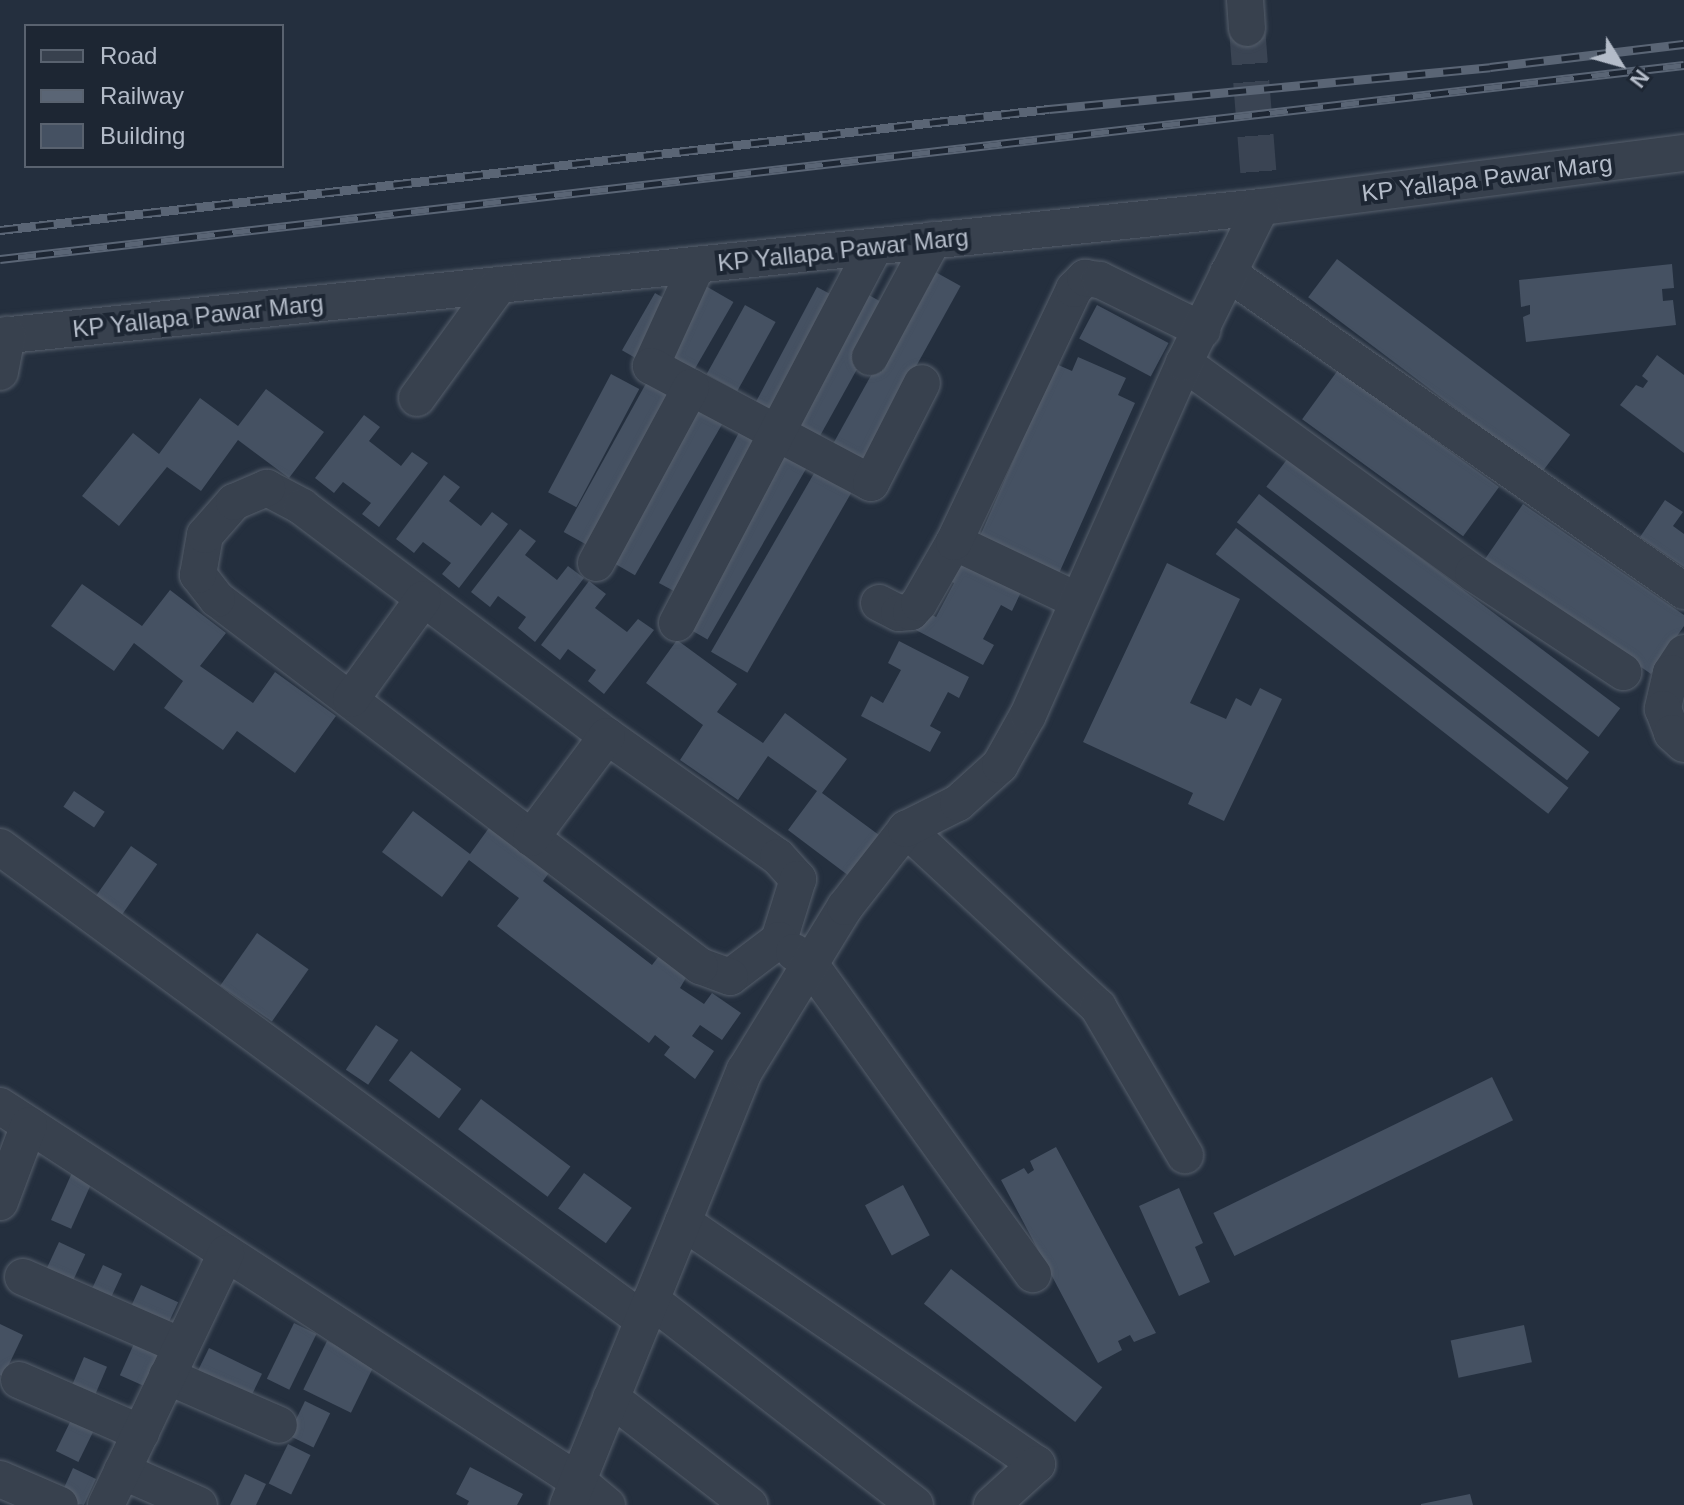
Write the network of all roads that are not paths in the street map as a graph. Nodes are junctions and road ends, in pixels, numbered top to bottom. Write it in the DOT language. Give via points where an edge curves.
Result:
graph roads {
  1 [pos="1684,153"];
  2 [pos="1261,207"];
  3 [pos="933,240"];
  4 [pos="874,247"];
  5 [pos="697,265"];
  6 [pos="1228,273"];
  7 [pos="499,285"];
  8 [pos="1202,330"];
  9 [pos="4,336"];
  10 [pos="870,357"];
  11 [pos="1184,363"];
  12 [pos="0,372"];
  13 [pos="922,383"];
  14 [pos="691,387"];
  15 [pos="417,398"];
  16 [pos="777,433"];
  17 [pos="954,542"];
  18 [pos="596,563"];
  19 [pos="1684,591"];
  20 [pos="423,599"];
  21 [pos="1078,601"];
  22 [pos="879,603"];
  23 [pos="677,623"];
  24 [pos="1684,653"];
  25 [pos="1623,672"];
  26 [pos="351,699"];
  27 [pos="607,736"];
  28 [pos="1684,744"];
  29 [pos="906,829"];
  30 [pos="531,838"];
  31 [pos="0,847"];
  32 [pos="779,940"];
  33 [pos="810,964"];
  34 [pos="15,1116"];
  35 [pos="1185,1155"];
  36 [pos="0,1202"];
  37 [pos="683,1222"];
  38 [pos="226,1253"];
  39 [pos="1033,1274"];
  40 [pos="23,1277"];
  41 [pos="647,1310"];
  42 [pos="174,1361"];
  43 [pos="19,1380"];
  44 [pos="611,1398"];
  45 [pos="279,1425"];
  46 [pos="141,1433"];
  47 [pos="122,1471"];
  48 [pos="0,1479"];
  49 [pos="573,1493"];
  50 [pos="60,1505"];
  51 [pos="106,1505"];
  52 [pos="199,1505"];
  53 [pos="607,1505"];
  54 [pos="749,1505"];
  55 [pos="915,1505"];
  56 [pos="992,1505"];
  1 -- 2 [label="street, KP Yallapa Pawar Marg"];
  2 -- 3 [label="street, KP Yallapa Pawar Marg"];
  2 -- 6 [label="street"];
  3 -- 4 [label="street, KP Yallapa Pawar Marg"];
  3 -- 10 [label="street"];
  4 -- 5 [label="street, KP Yallapa Pawar Marg"];
  4 -- 16 [label="street"];
  5 -- 7 [label="street, KP Yallapa Pawar Marg"];
  5 -- 14 [label="street" via="651,366"];
  6 -- 8 [label="street"];
  6 -- 19 [label="street"];
  7 -- 9 [label="street, KP Yallapa Pawar Marg"];
  7 -- 15 [label="street"];
  8 -- 11 [label="street"];
  8 -- 17 [label="street" via="1100,280 1085,278 1074,289"];
  9 -- 12 [label="street"];
  11 -- 21 [label="street"];
  11 -- 25 [label="street" via="1473,573"];
  13 -- 16 [label="street" via="871,483"];
  14 -- 16 [label="street"];
  14 -- 18 [label="street"];
  16 -- 23 [label="street"];
  17 -- 21 [label="street"];
  17 -- 22 [label="street" via="911,612 899,613"];
  20 -- 26 [label="street"];
  20 -- 26 [label="street" via="302,507 267,488 234,502 205,535 198,575 217,599"];
  20 -- 27 [label="street"];
  21 -- 29 [label="street" via="1000,765 958,803"];
  24 -- 28 [label="street" via="1671,673 1663,709 1672,733"];
  26 -- 30 [label="street"];
  27 -- 30 [label="street"];
  27 -- 32 [label="street" via="778,857 798,879"];
  29 -- 33 [label="street" via="845,907"];
  29 -- 35 [label="street" via="1098,1007"];
  30 -- 32 [label="street" via="700,966 730,977"];
  31 -- 41 [label="street"];
  32 -- 33 [label="street"];
  33 -- 37 [label="street" via="745,1070"];
  33 -- 39 [label="street"];
  34 -- 36 [label="street"];
  34 -- 38 [label="street"];
  37 -- 41 [label="street"];
  37 -- 56 [label="street" via="1037,1464"];
  38 -- 42 [label="street"];
  38 -- 49 [label="street"];
  40 -- 42 [label="street"];
  41 -- 44 [label="street"];
  41 -- 55 [label="street"];
  42 -- 45 [label="street"];
  42 -- 46 [label="street"];
  43 -- 46 [label="street"];
  44 -- 49 [label="street"];
  44 -- 54 [label="street"];
  46 -- 47 [label="street"];
  47 -- 51 [label="street"];
  47 -- 52 [label="street"];
  48 -- 50 [label="street"];
  49 -- 53 [label="street"];
}
